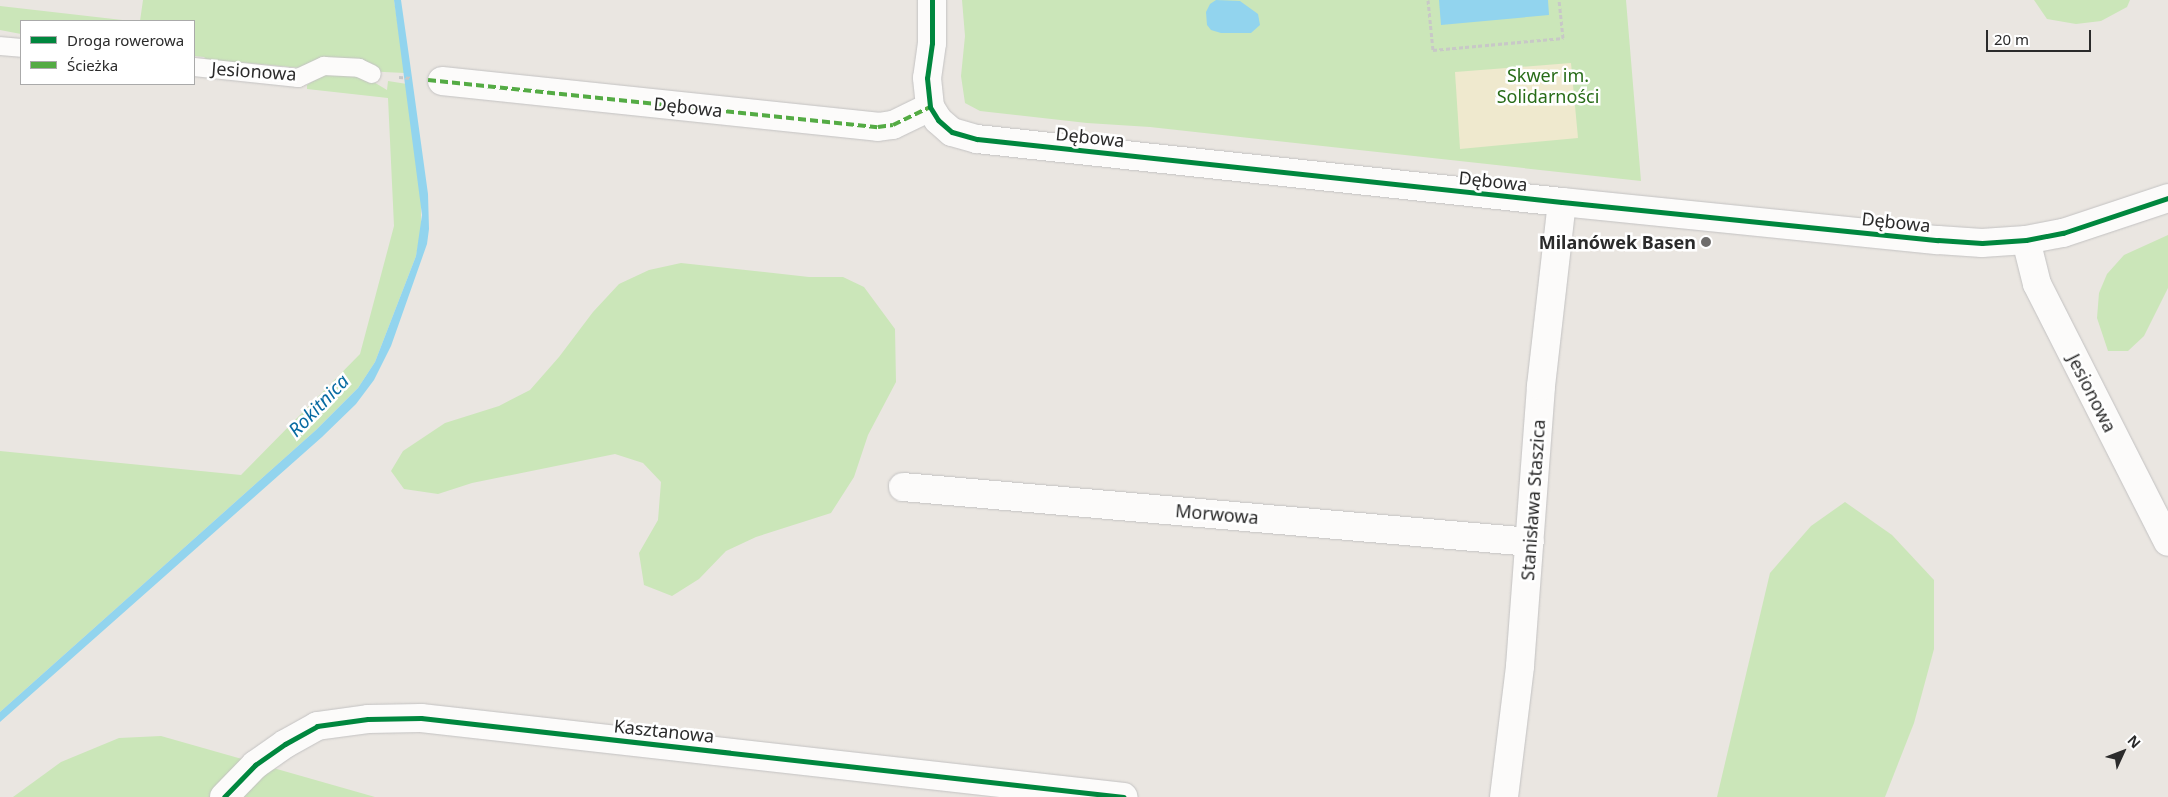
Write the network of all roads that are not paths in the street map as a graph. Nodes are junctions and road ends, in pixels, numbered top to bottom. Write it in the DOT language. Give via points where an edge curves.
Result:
graph roads {
  1 [pos="932,0"];
  2 [pos="0,46"];
  3 [pos="20,48"];
  4 [pos="195,67"];
  5 [pos="372,74"];
  6 [pos="431,80"];
  7 [pos="930,107"];
  8 [pos="2168,198"];
  9 [pos="1562,202"];
  10 [pos="2026,240"];
  11 [pos="903,487"];
  12 [pos="1530,542"];
  13 [pos="2168,542"];
  14 [pos="224,797"];
  15 [pos="1124,797"];
  16 [pos="1504,797"];
  1 -- 7 [label="street" via="932,43 927,78"];
  2 -- 3 [label="lane"];
  4 -- 5 [label="lane, Jesionowa" via="298,78 324,66 359,68"];
  6 -- 7 [label="street, Dębowa" via="878,127 893,125"];
  7 -- 9 [label="street, Dębowa" via="938,120 952,132 977,139"];
  8 -- 10 [label="street, Dębowa" via="2063,233"];
  9 -- 10 [label="street, Dębowa" via="1938,240 1982,243"];
  9 -- 12 [label="street, Stanisława Staszica" via="1541,386"];
  10 -- 13 [label="street, Jesionowa" via="2037,284"];
  11 -- 12 [label="street, Morwowa"];
  12 -- 16 [label="street, Stanisława Staszica" via="1520,666"];
  14 -- 15 [label="street, Kasztanowa" via="255,764 317,726 368,719 421,718"];
}
